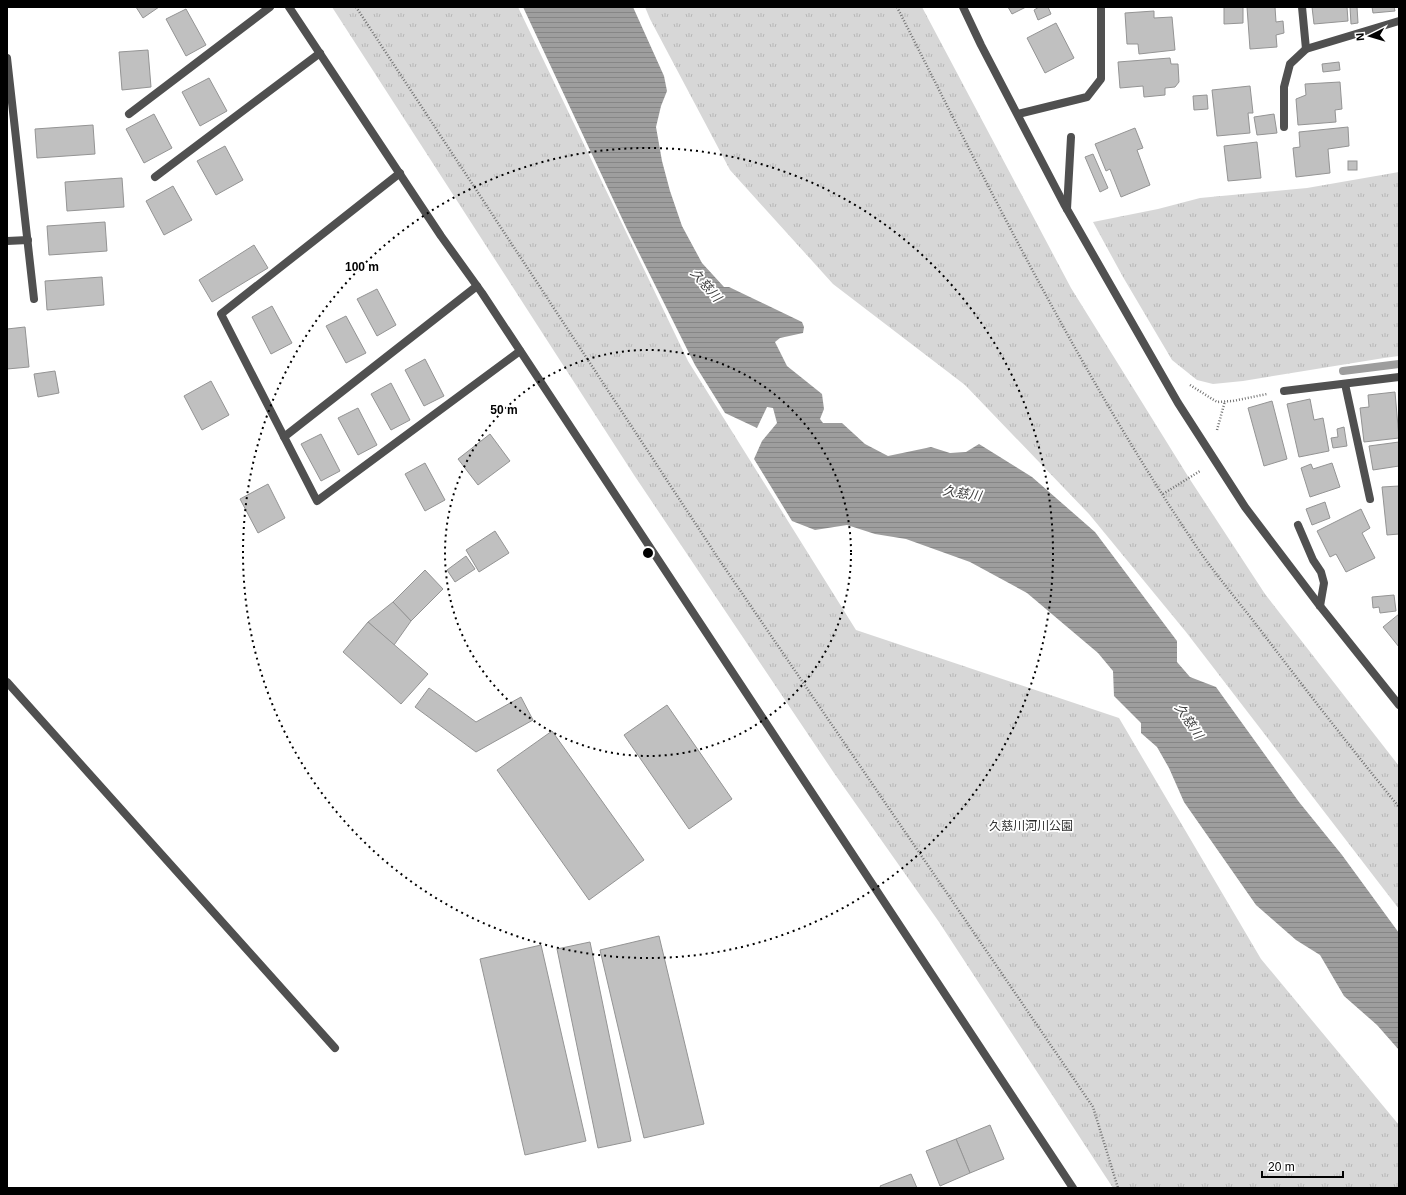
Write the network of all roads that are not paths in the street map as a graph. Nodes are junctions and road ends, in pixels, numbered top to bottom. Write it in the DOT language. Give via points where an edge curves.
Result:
graph roads {
  1 [pos="270,7"];
  2 [pos="289,7"];
  3 [pos="962,7"];
  4 [pos="1101,7"];
  5 [pos="1302,7"];
  6 [pos="1399,21"];
  7 [pos="1306,49"];
  8 [pos="320,53"];
  9 [pos="7,58"];
  10 [pos="129,114"];
  11 [pos="1018,114"];
  12 [pos="1284,127"];
  13 [pos="1071,138"];
  14 [pos="400,173"];
  15 [pos="155,177"];
  16 [pos="1067,208"];
  17 [pos="28,240"];
  18 [pos="7,241"];
  19 [pos="477,286"];
  20 [pos="34,299"];
  21 [pos="520,351"];
  22 [pos="1399,377"];
  23 [pos="1344,384"];
  24 [pos="1284,391"];
  25 [pos="284,437"];
  26 [pos="1370,499"];
  27 [pos="1298,525"];
  28 [pos="1320,606"];
  29 [pos="7,682"];
  30 [pos="1399,705"];
  31 [pos="335,1048"];
  32 [pos="1073,1188"];
  1 -- 10 [label="street"];
  2 -- 8 [label="street"];
  3 -- 11 [label="street"];
  4 -- 11 [label="street" via="1101,79 1087,97"];
  5 -- 7 [label="street"];
  6 -- 7 [label="street"];
  7 -- 12 [label="street" via="1290,64 1284,87"];
  8 -- 14 [label="street"];
  8 -- 15 [label="street"];
  9 -- 17 [label="street"];
  11 -- 16 [label="street"];
  13 -- 16 [label="street"];
  14 -- 19 [label="street"];
  14 -- 25 [label="street" via="221,314"];
  16 -- 28 [label="street" via="1178,403 1245,507"];
  17 -- 18 [label="street"];
  17 -- 20 [label="street"];
  19 -- 21 [label="street"];
  19 -- 25 [label="street"];
  21 -- 25 [label="street" via="317,501"];
  21 -- 32 [label="street"];
  22 -- 23 [label="street"];
  23 -- 24 [label="street"];
  23 -- 26 [label="street"];
  27 -- 28 [label="street" via="1324,583"];
  28 -- 30 [label="street"];
  29 -- 31 [label="street"];
}
